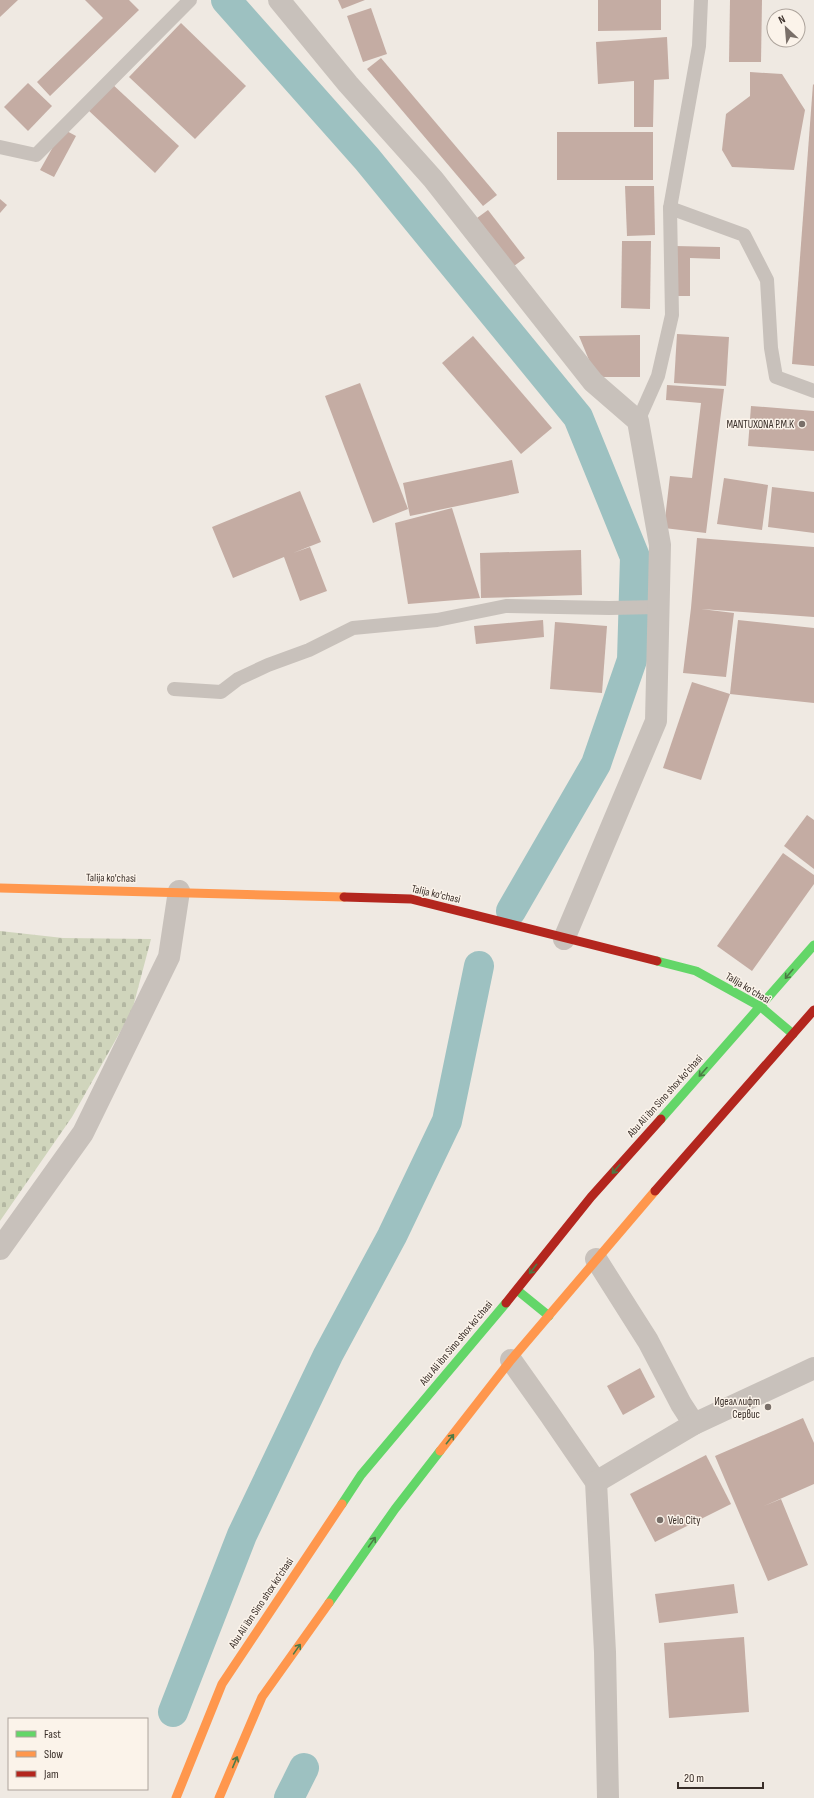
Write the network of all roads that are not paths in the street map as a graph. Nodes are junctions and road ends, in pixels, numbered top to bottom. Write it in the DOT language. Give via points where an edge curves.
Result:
graph roads {
  1 [pos="190,0"];
  2 [pos="279,0"];
  3 [pos="701,0"];
  4 [pos="0,147"];
  5 [pos="670,208"];
  6 [pos="814,391"];
  7 [pos="638,421"];
  8 [pos="658,607"];
  9 [pos="174,689"];
  10 [pos="0,888"];
  11 [pos="179,891"];
  12 [pos="564,939"];
  13 [pos="814,945"];
  14 [pos="761,1008"];
  15 [pos="814,1010"];
  16 [pos="792,1034"];
  17 [pos="0,1249"];
  18 [pos="596,1259"];
  19 [pos="517,1290"];
  20 [pos="548,1316"];
  21 [pos="510,1360"];
  22 [pos="814,1368"];
  23 [pos="694,1424"];
  24 [pos="596,1482"];
  25 [pos="176,1798"];
  26 [pos="219,1798"];
  27 [pos="608,1798"];
  1 -- 4 [label="lane" via="36,155"];
  2 -- 7 [label="street" via="348,84 433,179 593,382"];
  3 -- 5 [label="lane" via="699,46"];
  5 -- 6 [label="lane" via="744,235 767,280 771,348 776,377"];
  5 -- 7 [label="lane" via="672,315 658,376"];
  7 -- 8 [label="street" via="660,545"];
  8 -- 9 [label="lane" via="506,606 437,620 353,628 309,650 238,679 221,692"];
  8 -- 12 [label="street" via="656,721"];
  10 -- 11 [label="main road, Talija ko'chasi"];
  11 -- 12 [label="main road, Talija ko'chasi" via="411,899"];
  11 -- 17 [label="street" via="169,957 83,1133"];
  12 -- 14 [label="main road, Talija ko'chasi" via="696,971"];
  13 -- 14 [label="main road, Abu Ali ibn Sino shox ko'chasi, one-way"];
  14 -- 16 [label="main road, Talija ko'chasi"];
  14 -- 19 [label="main road, Abu Ali ibn Sino shox ko'chasi, one-way" via="558,1236"];
  15 -- 16 [label="main road"];
  16 -- 18 [label="main road"];
  18 -- 20 [label="main road"];
  18 -- 23 [label="street" via="648,1341"];
  19 -- 20 [label="main road"];
  19 -- 25 [label="main road, Abu Ali ibn Sino shox ko'chasi" via="357,1482 222,1684"];
  20 -- 21 [label="main road"];
  21 -- 24 [label="street"];
  26 -- 21 [label="main road, one-way" via="262,1697 395,1509"];
  22 -- 23 [label="street"];
  23 -- 24 [label="street"];
  24 -- 27 [label="street"];
}
